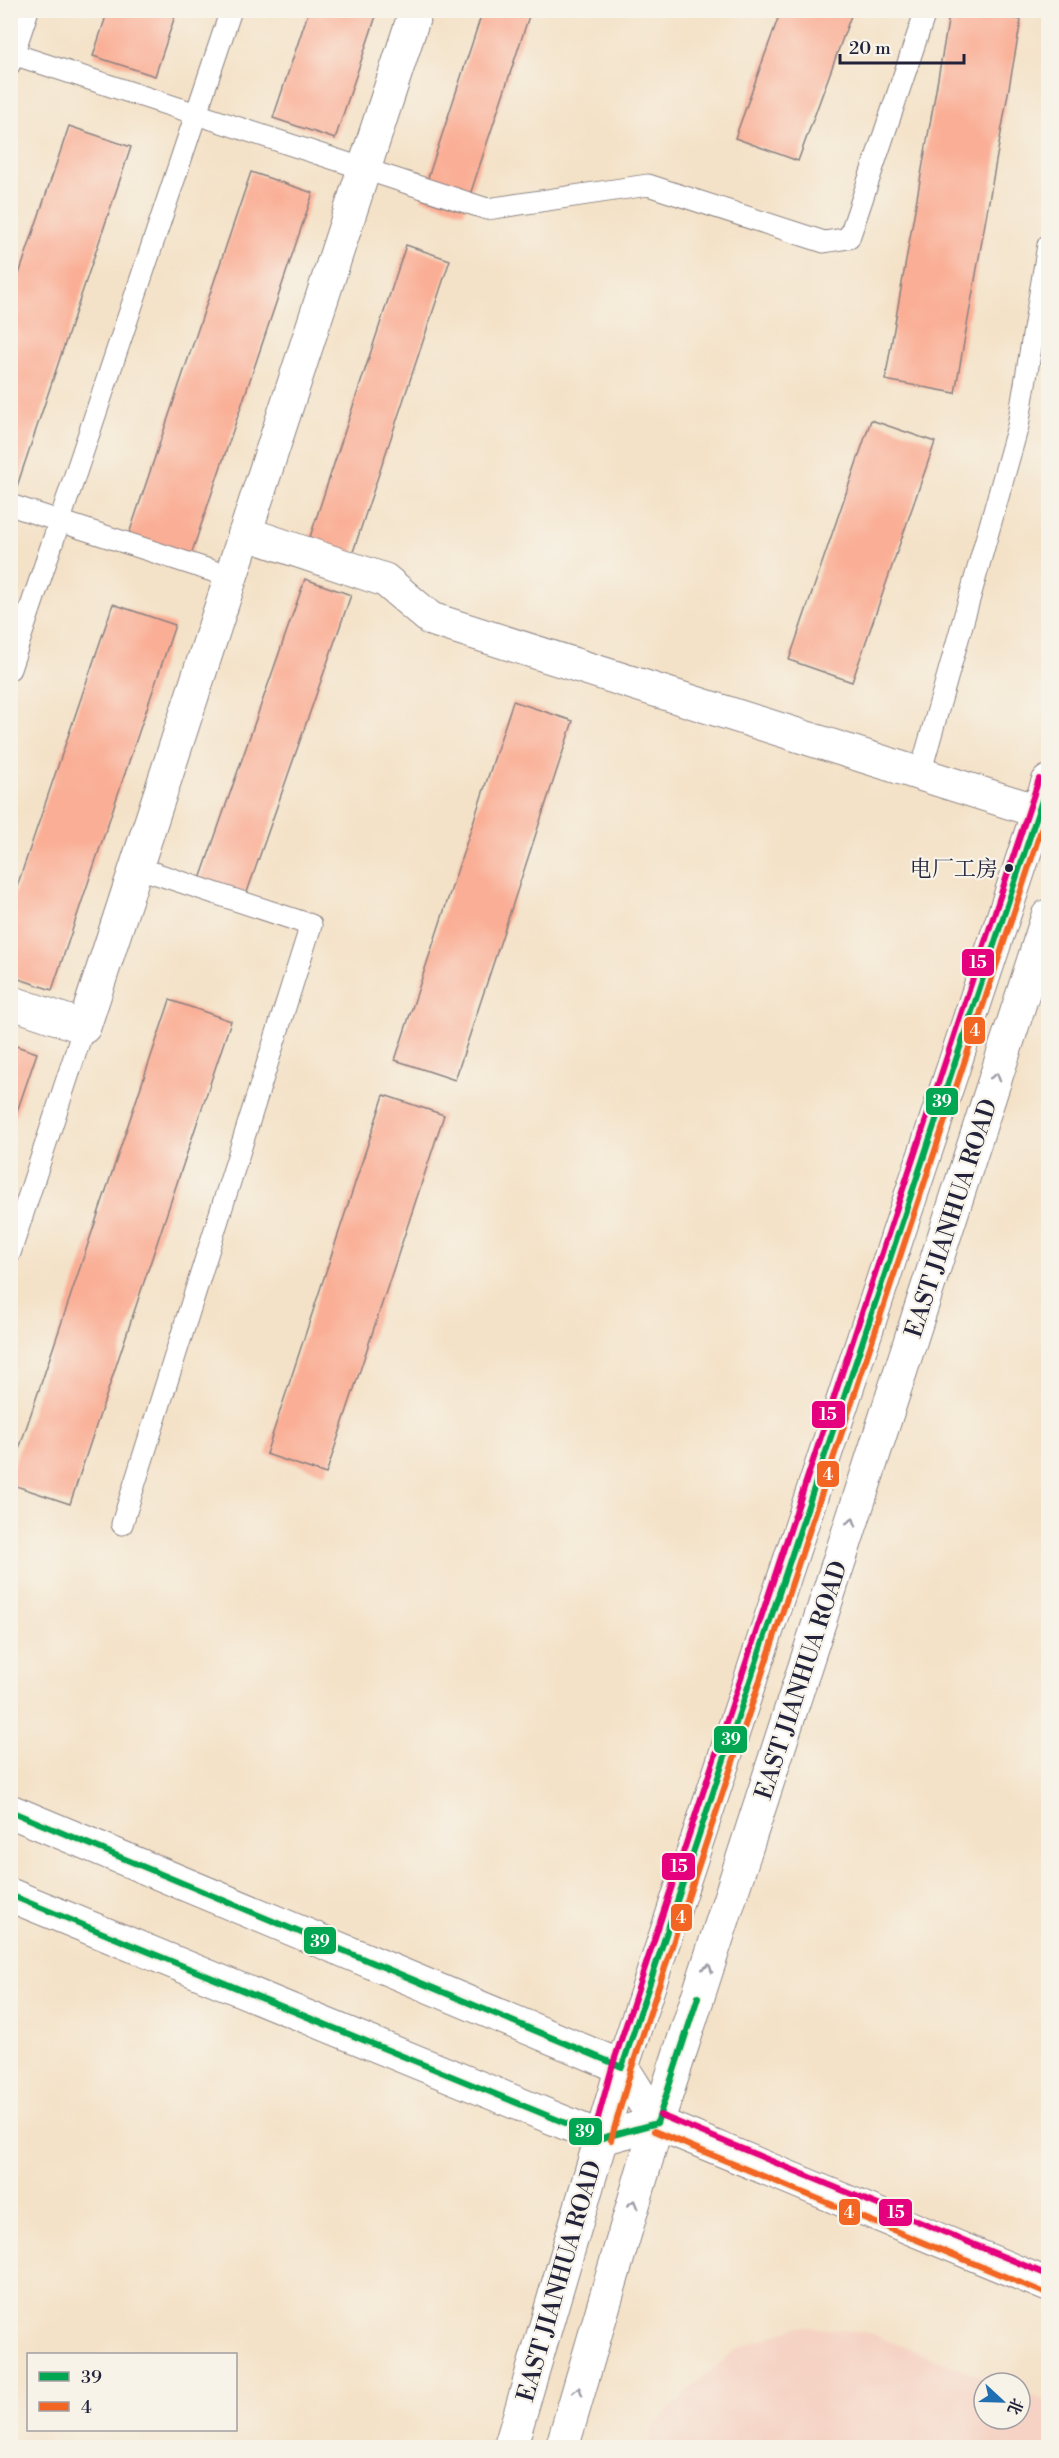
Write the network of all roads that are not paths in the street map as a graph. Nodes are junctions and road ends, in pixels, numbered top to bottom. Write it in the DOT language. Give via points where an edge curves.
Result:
graph roads {
  1 [pos="28,10"];
  2 [pos="231,10"];
  3 [pos="416,10"];
  4 [pos="926,10"];
  5 [pos="12,57"];
  6 [pos="197,114"];
  7 [pos="364,168"];
  8 [pos="1048,245"];
  9 [pos="10,505"];
  10 [pos="60,521"];
  11 [pos="245,533"];
  12 [pos="231,577"];
  13 [pos="10,669"];
  14 [pos="920,774"];
  15 [pos="1044,797"];
  16 [pos="136,867"];
  17 [pos="1048,916"];
  18 [pos="10,1002"];
  19 [pos="84,1027"];
  20 [pos="10,1253"];
  21 [pos="122,1524"];
  22 [pos="10,1811"];
  23 [pos="10,1895"];
  24 [pos="622,2067"];
  25 [pos="657,2123"];
  26 [pos="602,2138"];
  27 [pos="1048,2285"];
  28 [pos="510,2448"];
  29 [pos="562,2448"];
  1 -- 5 [label="lane"];
  2 -- 6 [label="lane"];
  3 -- 7 [label="main road"];
  4 -- 7 [label="lane" via="849,238 824,242 648,185 487,209"];
  5 -- 6 [label="lane"];
  6 -- 7 [label="lane"];
  6 -- 10 [label="lane"];
  7 -- 11 [label="main road"];
  8 -- 14 [label="lane" via="1018,426"];
  9 -- 10 [label="lane"];
  10 -- 12 [label="lane"];
  10 -- 13 [label="lane"];
  11 -- 12 [label="main road"];
  11 -- 14 [label="main road" via="385,580 431,619"];
  12 -- 16 [label="main road"];
  14 -- 15 [label="main road"];
  15 -- 24 [label="main road, EAST JIANHUA ROAD"];
  16 -- 19 [label="main road"];
  16 -- 21 [label="lane" via="311,925"];
  25 -- 17 [label="main road, EAST JIANHUA ROAD, one-way"];
  18 -- 19 [label="main road"];
  19 -- 20 [label="lane"];
  22 -- 24 [label="main road"];
  23 -- 26 [label="main road"];
  24 -- 25 [label="main road"];
  24 -- 26 [label="main road, EAST JIANHUA ROAD"];
  25 -- 26 [label="main road"];
  25 -- 27 [label="main road"];
  29 -- 25 [label="main road, EAST JIANHUA ROAD, one-way"];
  26 -- 28 [label="main road, EAST JIANHUA ROAD"];
}
